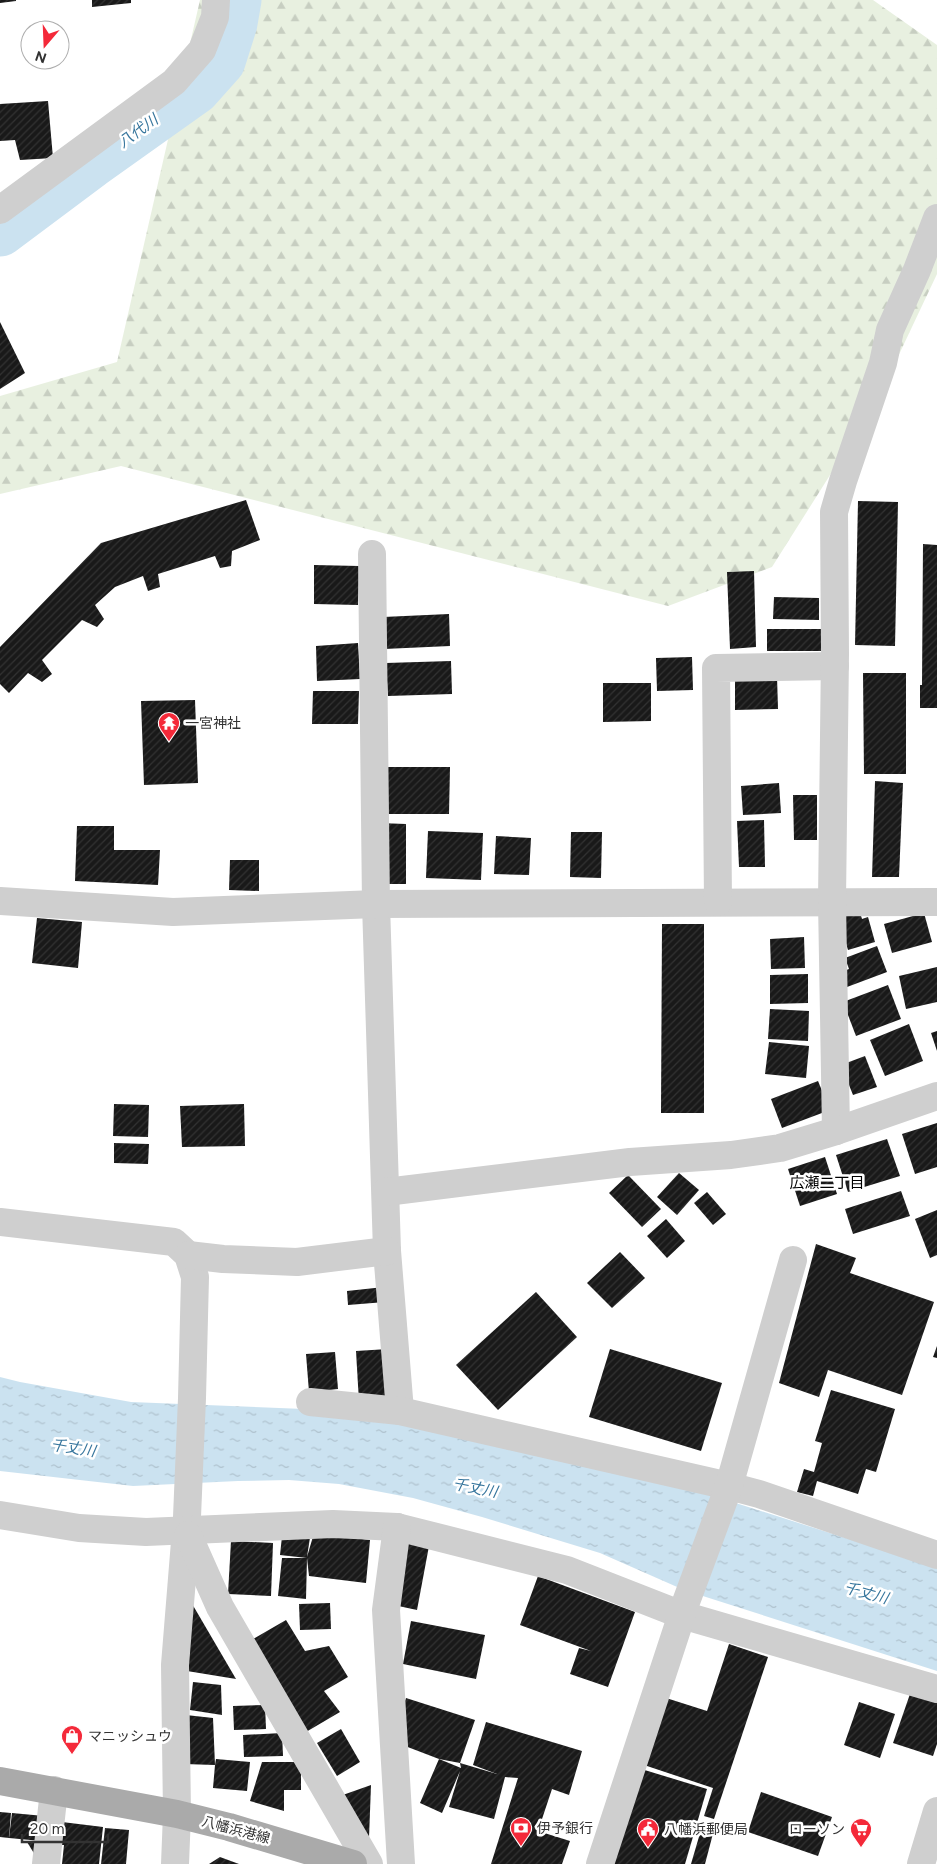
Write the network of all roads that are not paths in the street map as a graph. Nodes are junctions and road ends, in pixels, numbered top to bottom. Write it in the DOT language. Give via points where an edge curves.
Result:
graph roads {
  1 [pos="216,0"];
  2 [pos="0,210"];
  3 [pos="937,218"];
  4 [pos="372,554"];
  5 [pos="835,666"];
  6 [pos="0,900"];
  7 [pos="832,901"];
  8 [pos="718,902"];
  9 [pos="937,902"];
  10 [pos="376,904"];
  11 [pos="937,1096"];
  12 [pos="836,1131"];
  13 [pos="386,1192"];
  14 [pos="0,1222"];
  15 [pos="388,1251"];
  16 [pos="188,1255"];
  17 [pos="793,1260"];
  18 [pos="310,1402"];
  19 [pos="400,1411"];
  20 [pos="728,1489"];
  21 [pos="0,1515"];
  22 [pos="187,1524"];
  23 [pos="397,1527"];
  24 [pos="937,1555"];
  25 [pos="684,1609"];
  26 [pos="937,1689"];
  27 [pos="0,1781"];
  28 [pos="54,1790"];
  29 [pos="937,1811"];
  30 [pos="177,1814"];
  31 [pos="46,1864"];
  32 [pos="175,1864"];
  33 [pos="353,1864"];
  34 [pos="369,1864"];
  35 [pos="401,1864"];
  36 [pos="600,1864"];
  37 [pos="920,1864"];
  1 -- 2 [label="street" via="215,17 202,50 174,82"];
  3 -- 5 [label="street" via="890,330 883,363 834,512"];
  4 -- 10 [label="street"];
  5 -- 7 [label="street"];
  5 -- 8 [label="street" via="716,668"];
  6 -- 10 [label="street" via="173,912"];
  7 -- 8 [label="street"];
  7 -- 9 [label="street"];
  7 -- 12 [label="street"];
  8 -- 10 [label="street"];
  10 -- 13 [label="street"];
  11 -- 12 [label="street"];
  12 -- 13 [label="street" via="780,1148 732,1155 630,1162"];
  13 -- 15 [label="street"];
  14 -- 16 [label="street" via="174,1242"];
  15 -- 16 [label="street" via="297,1262"];
  15 -- 19 [label="street"];
  16 -- 22 [label="street" via="195,1277"];
  17 -- 20 [label="street"];
  18 -- 19 [label="street"];
  19 -- 20 [label="street"];
  20 -- 24 [label="street" via="759,1494"];
  20 -- 25 [label="street"];
  21 -- 22 [label="street" via="79,1528 146,1532"];
  22 -- 23 [label="street"];
  22 -- 30 [label="street" via="175,1665"];
  22 -- 34 [label="street" via="220,1607"];
  23 -- 25 [label="street" via="567,1570"];
  23 -- 35 [label="street" via="386,1610"];
  25 -- 26 [label="street"];
  25 -- 36 [label="street"];
  27 -- 28 [label="main road, 八幡浜港線"];
  28 -- 30 [label="main road, 八幡浜港線"];
  28 -- 31 [label="street"];
  29 -- 37 [label="street"];
  30 -- 32 [label="street"];
  30 -- 33 [label="main road, 八幡浜港線"];
}
